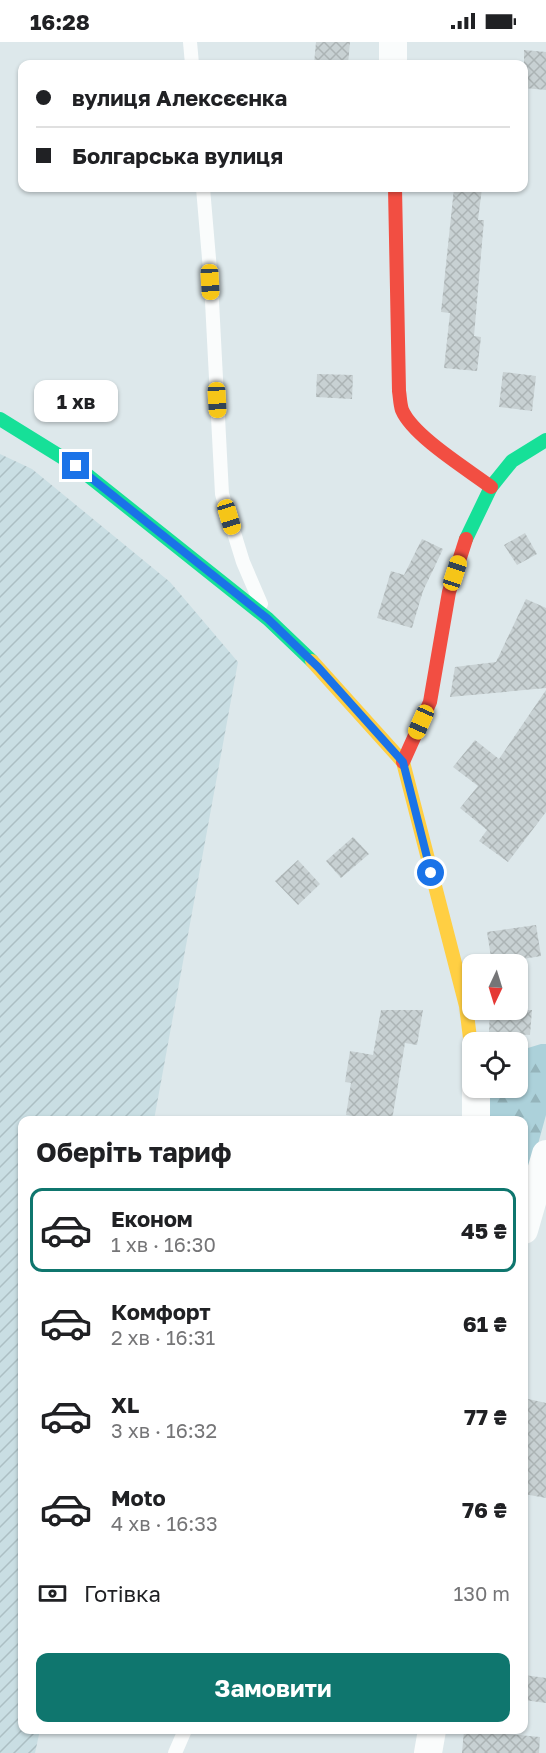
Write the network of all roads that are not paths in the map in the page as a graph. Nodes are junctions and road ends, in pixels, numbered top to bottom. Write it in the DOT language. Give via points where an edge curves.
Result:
graph roads {
  1 [pos="190,42"];
  2 [pos="393,42"];
  3 [pos="192,60"];
  4 [pos="393,60"];
  5 [pos="202,192"];
  6 [pos="395,192"];
  7 [pos="0,418"];
  8 [pos="546,440"];
  9 [pos="491,487"];
  10 [pos="268,619"];
  11 [pos="403,762"];
  12 [pos="469,1032"];
  13 [pos="476,1098"];
  14 [pos="476,1116"];
  15 [pos="546,1154"];
  16 [pos="528,1216"];
  17 [pos="183,1734"];
  18 [pos="431,1734"];
  19 [pos="175,1753"];
  20 [pos="428,1753"];
  1 -- 3 [label="lane"];
  2 -- 4 [label="street"];
  5 -- 10 [label="lane" via="222,494 243,562"];
  6 -- 9 [label="street" via="402,409 425,436"];
  7 -- 10 [label="street" via="76,466"];
  8 -- 9 [label="street" via="512,461"];
  9 -- 11 [label="street" via="467,536 449,592 430,702"];
  10 -- 11 [label="street" via="318,667"];
  11 -- 12 [label="street" via="466,1006"];
  13 -- 14 [label="street"];
  15 -- 16 [label="street"];
  17 -- 19 [label="lane"];
  18 -- 20 [label="street"];
}
